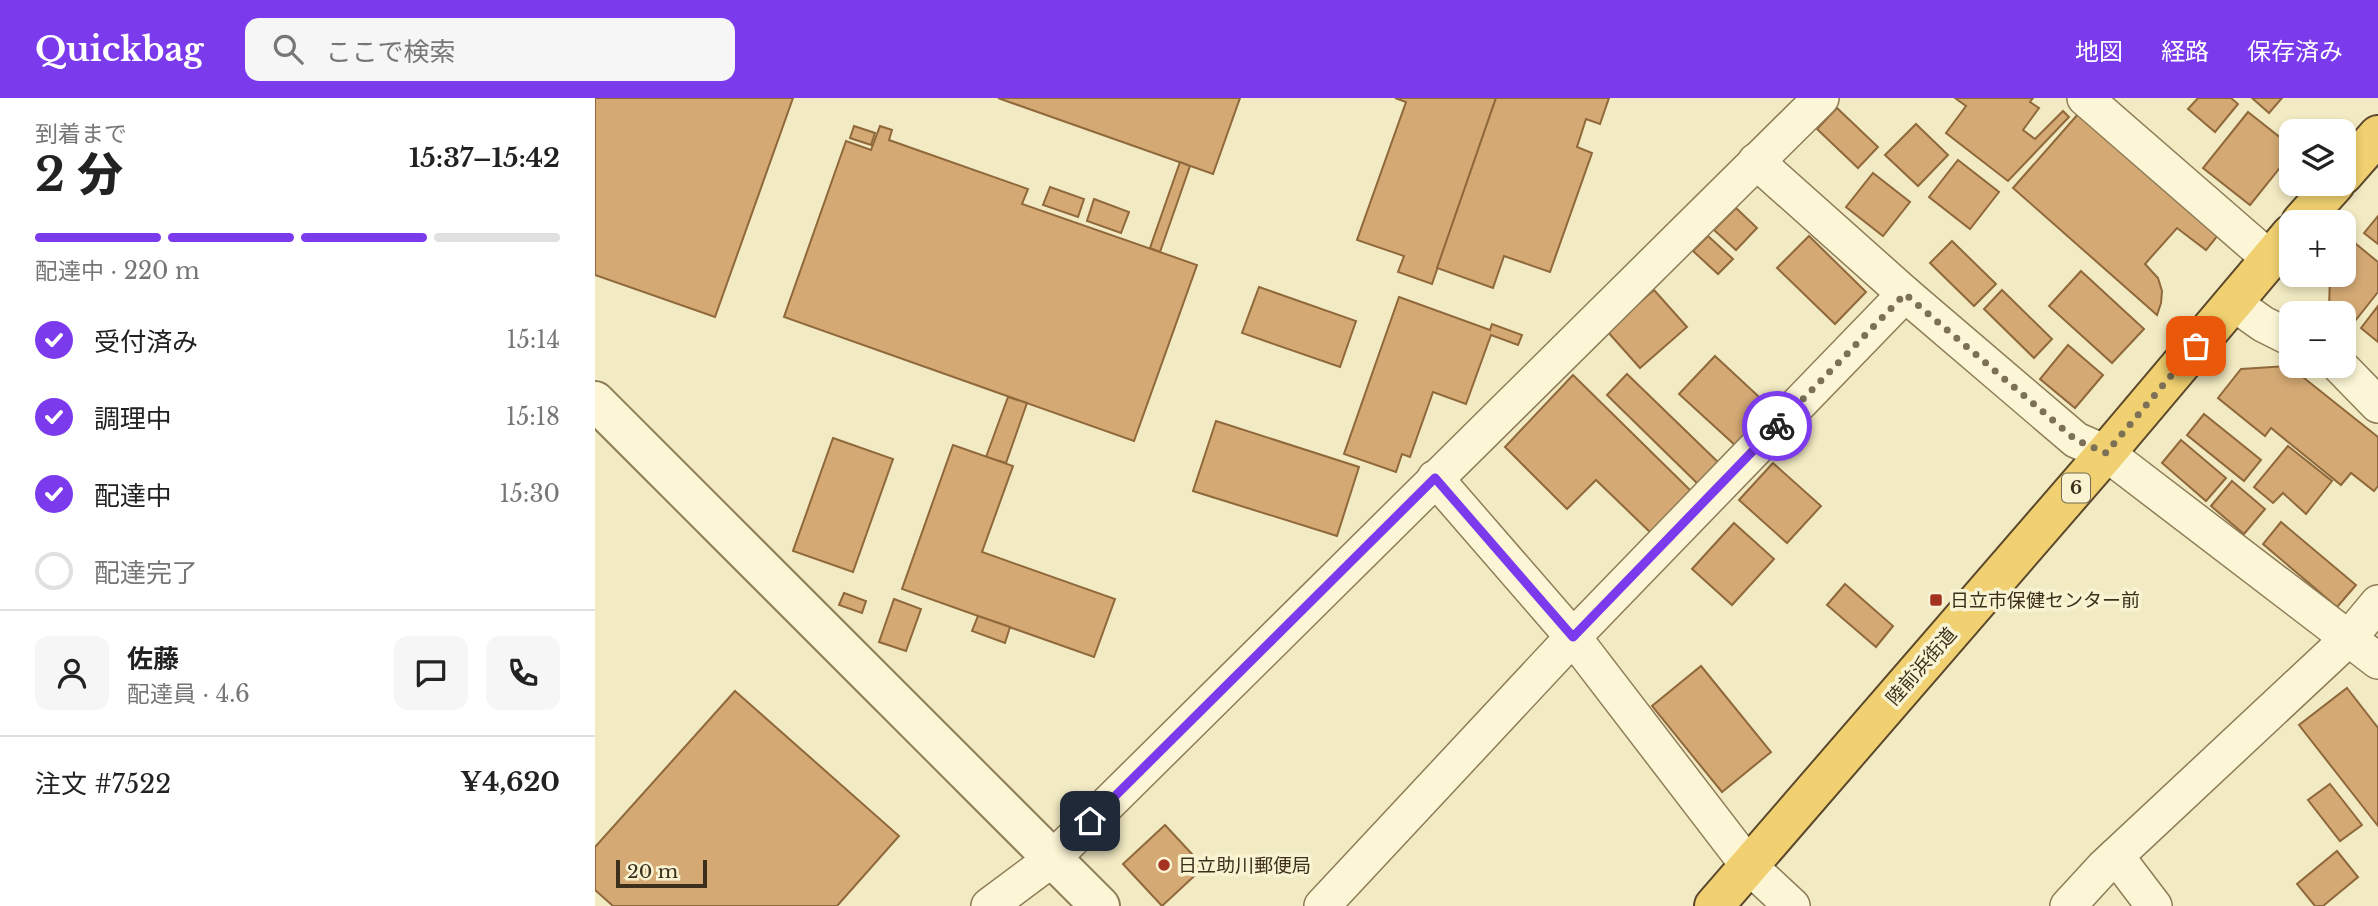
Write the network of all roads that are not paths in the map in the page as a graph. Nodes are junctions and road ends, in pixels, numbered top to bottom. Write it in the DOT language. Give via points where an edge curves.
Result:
graph roads {
  1 [pos="1821,98"];
  2 [pos="2085,98"];
  3 [pos="2378,135"];
  4 [pos="2356,160"];
  5 [pos="1756,161"];
  6 [pos="2324,196"];
  7 [pos="2312,210"];
  8 [pos="2279,245"];
  9 [pos="2279,247"];
  10 [pos="1905,294"];
  11 [pos="2232,302"];
  12 [pos="2279,332"];
  13 [pos="2352,378"];
  14 [pos="595,401"];
  15 [pos="2378,405"];
  16 [pos="2106,453"];
  17 [pos="1435,478"];
  18 [pos="2378,603"];
  19 [pos="1573,637"];
  20 [pos="2349,638"];
  21 [pos="2378,662"];
  22 [pos="2116,856"];
  23 [pos="1052,859"];
  24 [pos="1748,866"];
  25 [pos="989,906"];
  26 [pos="1100,906"];
  27 [pos="1322,906"];
  28 [pos="1714,906"];
  29 [pos="1792,906"];
  30 [pos="2068,906"];
  31 [pos="2154,906"];
  1 -- 5 [label="street"];
  2 -- 8 [label="street"];
  3 -- 4 [label="highway"];
  5 -- 10 [label="street"];
  5 -- 17 [label="street"];
  6 -- 7 [label="highway"];
  9 -- 11 [label="highway, 陸前浜街道 / 6"];
  10 -- 16 [label="street" via="2076,440"];
  10 -- 19 [label="street"];
  11 -- 12 [label="street"];
  11 -- 16 [label="highway, 陸前浜街道 / 6"];
  13 -- 15 [label="street"];
  14 -- 23 [label="street"];
  16 -- 20 [label="street"];
  16 -- 24 [label="highway, 陸前浜街道 / 6"];
  17 -- 19 [label="street"];
  17 -- 23 [label="street"];
  18 -- 20 [label="street"];
  19 -- 24 [label="street"];
  19 -- 27 [label="street"];
  20 -- 21 [label="street"];
  20 -- 22 [label="street"];
  22 -- 30 [label="street"];
  22 -- 31 [label="street"];
  23 -- 25 [label="street"];
  23 -- 26 [label="street"];
  24 -- 28 [label="highway, 陸前浜街道 / 6"];
  24 -- 29 [label="street"];
}
